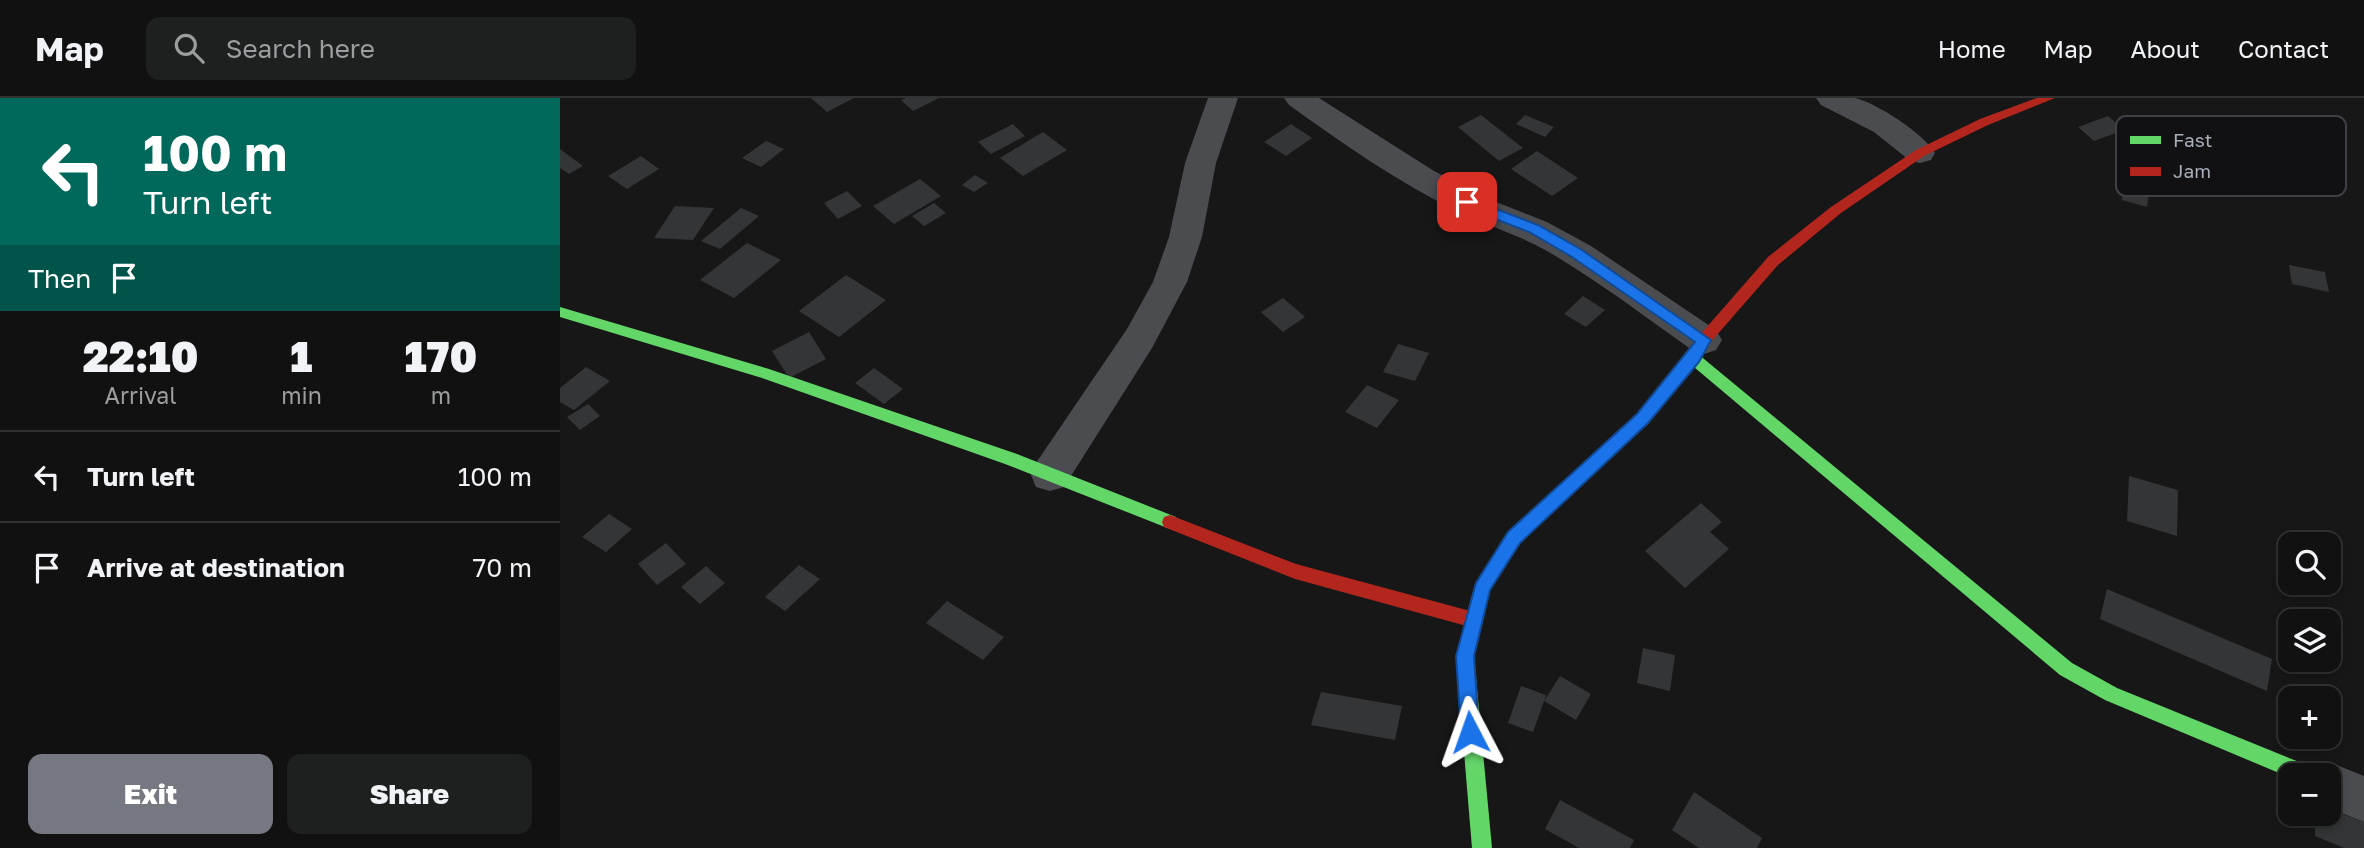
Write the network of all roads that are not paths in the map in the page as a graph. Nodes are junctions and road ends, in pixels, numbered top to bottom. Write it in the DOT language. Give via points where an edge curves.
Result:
graph roads {
  1 [pos="1223,98"];
  2 [pos="1299,98"];
  3 [pos="1831,98"];
  4 [pos="2049,98"];
  5 [pos="1920,153"];
  6 [pos="560,312"];
  7 [pos="1699,349"];
  8 [pos="1050,475"];
  9 [pos="1474,620"];
  10 [pos="2278,763"];
  11 [pos="2341,790"];
  12 [pos="2364,799"];
  13 [pos="1482,848"];
  1 -- 8 [label="street" via="1208,134 1182,252 1152,320"];
  2 -- 7 [label="street" via="1423,180 1534,229 1577,254"];
  3 -- 5 [label="street" via="1885,125"];
  4 -- 5 [label="street" via="1983,122"];
  5 -- 7 [label="street" via="1836,210 1773,261"];
  6 -- 8 [label="street" via="764,373"];
  7 -- 9 [label="street" via="1643,418 1514,538 1482,588"];
  7 -- 10 [label="street" via="2026,639 2066,669 2111,694"];
  8 -- 9 [label="street" via="1295,571"];
  9 -- 13 [label="street" via="1465,656"];
  11 -- 12 [label="street"];
}
